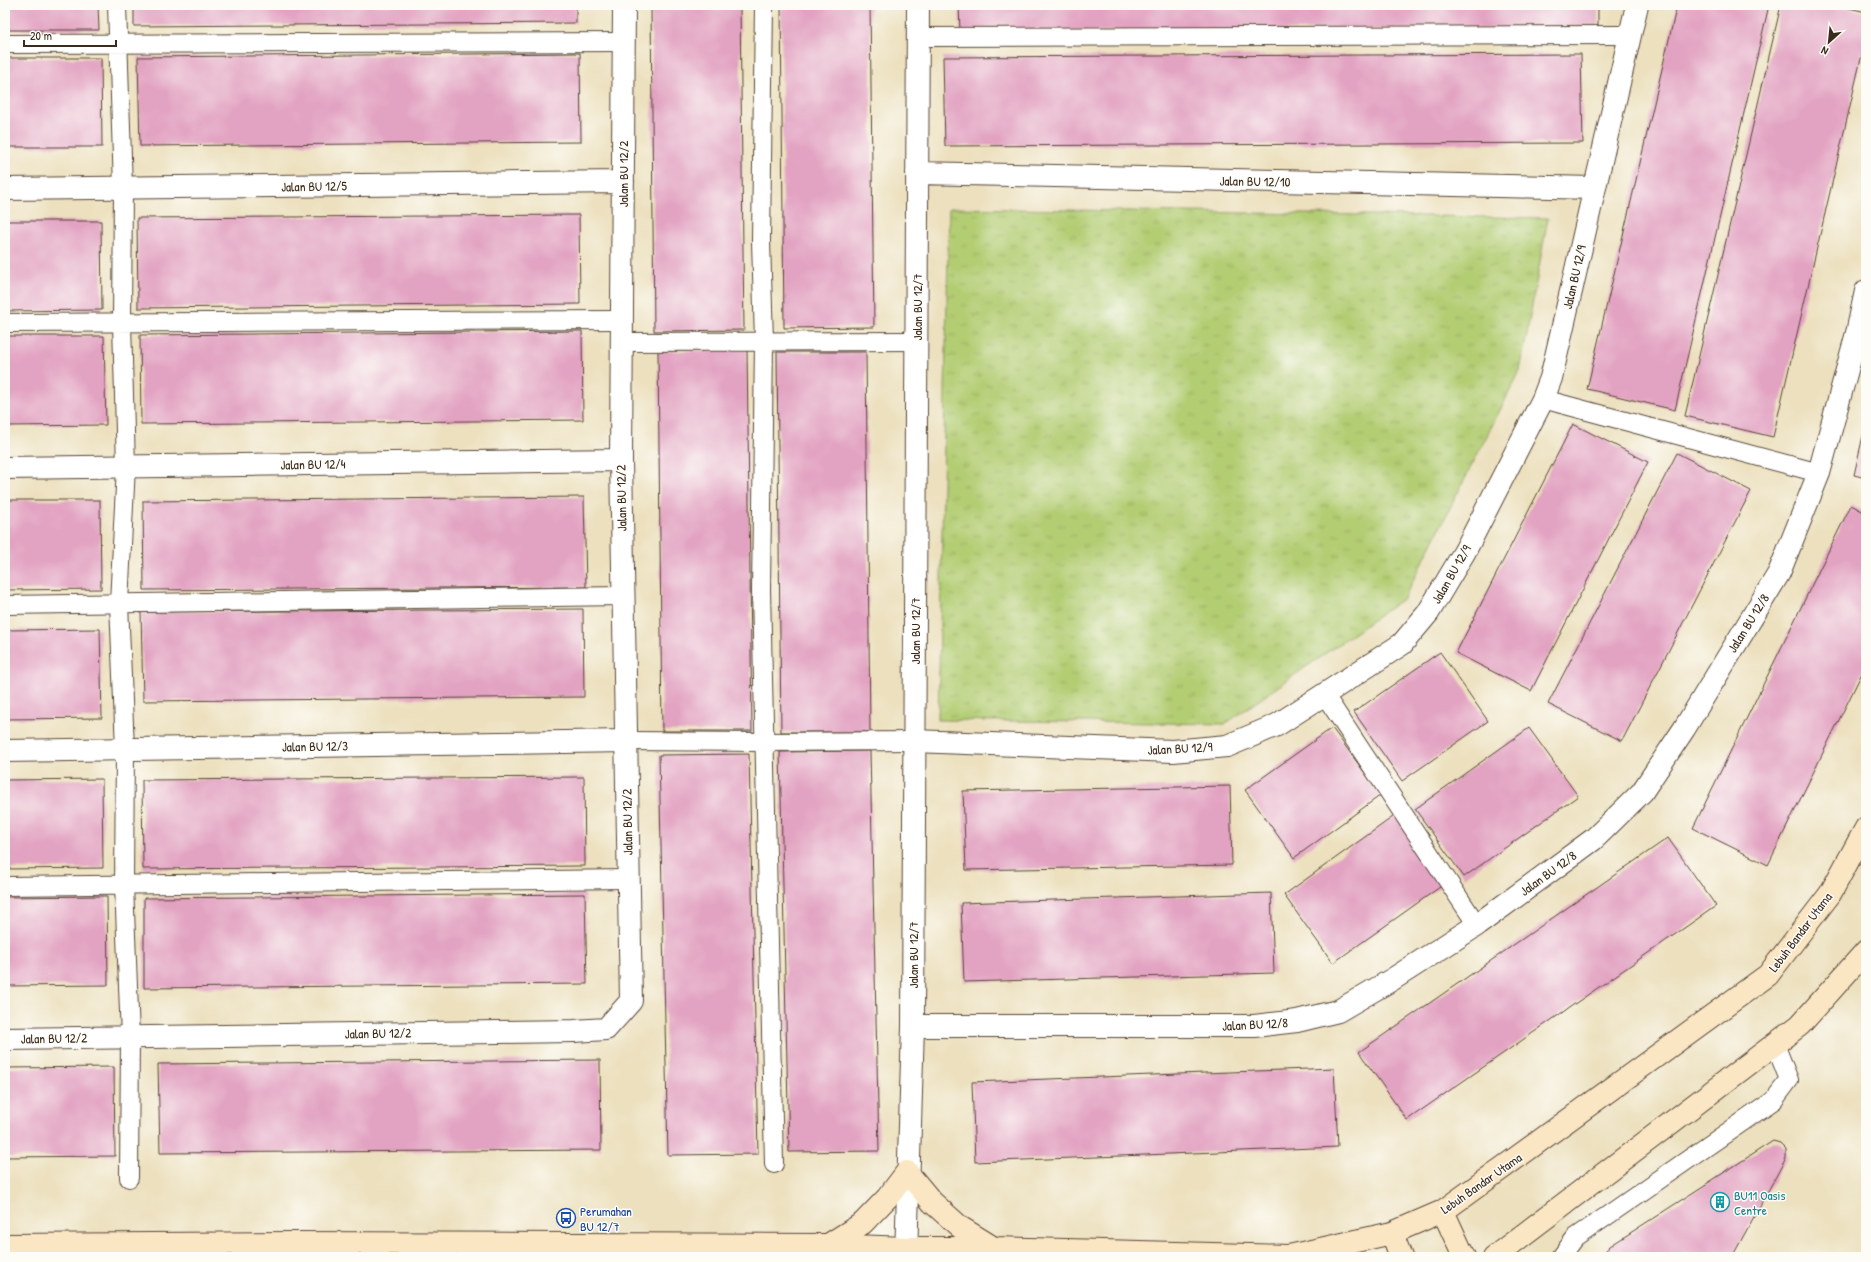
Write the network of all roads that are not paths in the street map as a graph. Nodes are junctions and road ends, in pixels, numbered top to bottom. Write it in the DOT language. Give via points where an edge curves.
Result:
graph roads {
  1 [pos="117,5"];
  2 [pos="624,5"];
  3 [pos="764,5"];
  4 [pos="918,5"];
  5 [pos="1637,5"];
  6 [pos="1630,35"];
  7 [pos="918,37"];
  8 [pos="118,42"];
  9 [pos="623,42"];
  10 [pos="5,44"];
  11 [pos="917,174"];
  12 [pos="623,182"];
  13 [pos="123,188"];
  14 [pos="1594,188"];
  15 [pos="5,190"];
  16 [pos="1866,291"];
  17 [pos="622,320"];
  18 [pos="5,323"];
  19 [pos="122,323"];
  20 [pos="764,341"];
  21 [pos="916,341"];
  22 [pos="621,342"];
  23 [pos="1543,399"];
  24 [pos="621,460"];
  25 [pos="126,467"];
  26 [pos="5,468"];
  27 [pos="1819,473"];
  28 [pos="623,596"];
  29 [pos="119,603"];
  30 [pos="5,605"];
  31 [pos="1324,694"];
  32 [pos="914,740"];
  33 [pos="626,741"];
  34 [pos="764,742"];
  35 [pos="124,749"];
  36 [pos="5,751"];
  37 [pos="1866,828"];
  38 [pos="628,879"];
  39 [pos="124,884"];
  40 [pos="5,886"];
  41 [pos="1477,924"];
  42 [pos="1866,951"];
  43 [pos="912,1026"];
  44 [pos="130,1036"];
  45 [pos="5,1039"];
  46 [pos="1775,1044"];
  47 [pos="774,1164"];
  48 [pos="907,1172"];
  49 [pos="129,1178"];
  50 [pos="1443,1211"];
  51 [pos="1392,1233"];
  52 [pos="291,1243"];
  53 [pos="134,1244"];
  54 [pos="828,1244"];
  55 [pos="5,1245"];
  56 [pos="994,1248"];
  57 [pos="906,1252"];
  58 [pos="154,1257"];
  59 [pos="266,1257"];
  60 [pos="1401,1257"];
  61 [pos="1464,1257"];
  62 [pos="1494,1257"];
  63 [pos="1561,1257"];
  1 -- 8 [label="lane"];
  2 -- 9 [label="street, Jalan BU 12/2"];
  3 -- 20 [label="lane" via="761,241"];
  4 -- 7 [label="street, Jalan BU 12/7"];
  5 -- 6 [label="street, Jalan BU 12/9"];
  6 -- 7 [label="lane"];
  6 -- 14 [label="street, Jalan BU 12/9"];
  7 -- 11 [label="street, Jalan BU 12/7"];
  8 -- 9 [label="lane"];
  8 -- 10 [label="lane"];
  8 -- 13 [label="lane"];
  9 -- 12 [label="street, Jalan BU 12/2"];
  11 -- 14 [label="street, Jalan BU 12/10"];
  11 -- 21 [label="street, Jalan BU 12/7"];
  12 -- 13 [label="street, Jalan BU 12/5"];
  12 -- 17 [label="street, Jalan BU 12/2"];
  13 -- 15 [label="street, Jalan BU 12/5"];
  13 -- 19 [label="lane"];
  14 -- 23 [label="street, Jalan BU 12/9" via="1551,378"];
  16 -- 27 [label="street, Jalan BU 12/8"];
  17 -- 19 [label="lane"];
  17 -- 22 [label="street, Jalan BU 12/2"];
  18 -- 19 [label="lane"];
  19 -- 25 [label="lane"];
  20 -- 21 [label="lane"];
  20 -- 22 [label="lane"];
  20 -- 34 [label="lane" via="761,590"];
  21 -- 32 [label="street, Jalan BU 12/7"];
  22 -- 24 [label="street, Jalan BU 12/2"];
  23 -- 27 [label="lane"];
  23 -- 31 [label="street, Jalan BU 12/9" via="1464,551 1428,613 1402,644"];
  24 -- 25 [label="street, Jalan BU 12/4"];
  24 -- 28 [label="street, Jalan BU 12/2"];
  25 -- 26 [label="street, Jalan BU 12/4"];
  25 -- 29 [label="lane"];
  27 -- 41 [label="street, Jalan BU 12/8" via="1779,573 1684,729 1642,792 1594,838"];
  28 -- 29 [label="lane"];
  28 -- 33 [label="street, Jalan BU 12/2"];
  29 -- 30 [label="lane"];
  29 -- 35 [label="lane"];
  31 -- 32 [label="street, Jalan BU 12/9" via="1277,725 1227,746 1173,752"];
  31 -- 41 [label="lane"];
  32 -- 34 [label="lane"];
  32 -- 43 [label="street, Jalan BU 12/7"];
  33 -- 34 [label="lane"];
  33 -- 35 [label="street, Jalan BU 12/3"];
  33 -- 38 [label="street, Jalan BU 12/2"];
  34 -- 47 [label="lane"];
  35 -- 36 [label="street, Jalan BU 12/3"];
  35 -- 39 [label="lane"];
  37 -- 50 [label="main road, Lebuh Bandar Utama" via="1830,894 1768,974"];
  38 -- 39 [label="lane"];
  38 -- 44 [label="street, Jalan BU 12/2" via="631,1001 606,1029"];
  39 -- 40 [label="lane"];
  39 -- 44 [label="lane"];
  41 -- 43 [label="street, Jalan BU 12/8" via="1393,979 1338,1011 1297,1022 1254,1026"];
  42 -- 46 [label="main road" via="1800,1025"];
  43 -- 48 [label="street, Jalan BU 12/7"];
  44 -- 45 [label="street, Jalan BU 12/2"];
  44 -- 49 [label="lane"];
  46 -- 62 [label="main road"];
  46 -- 63 [label="lane" via="1789,1080 1774,1100 1575,1238"];
  48 -- 54 [label="main road" via="863,1223"];
  48 -- 56 [label="main road" via="932,1202 960,1227"];
  48 -- 57 [label="street, Jalan BU 12/7"];
  50 -- 51 [label="main road, Lebuh Bandar Utama"];
  50 -- 61 [label="main road"];
  51 -- 56 [label="main road, Lebuh Bandar Utama" via="1289,1256"];
  51 -- 60 [label="main road"];
  52 -- 53 [label="main road, Lebuh Bandar Utama"];
  52 -- 54 [label="main road, Lebuh Bandar Utama"];
  52 -- 59 [label="main road"];
  53 -- 55 [label="main road, Lebuh Bandar Utama"];
  53 -- 58 [label="main road"];
  54 -- 57 [label="main road, Lebuh Bandar Utama"];
  56 -- 57 [label="main road, Lebuh Bandar Utama"];
}
